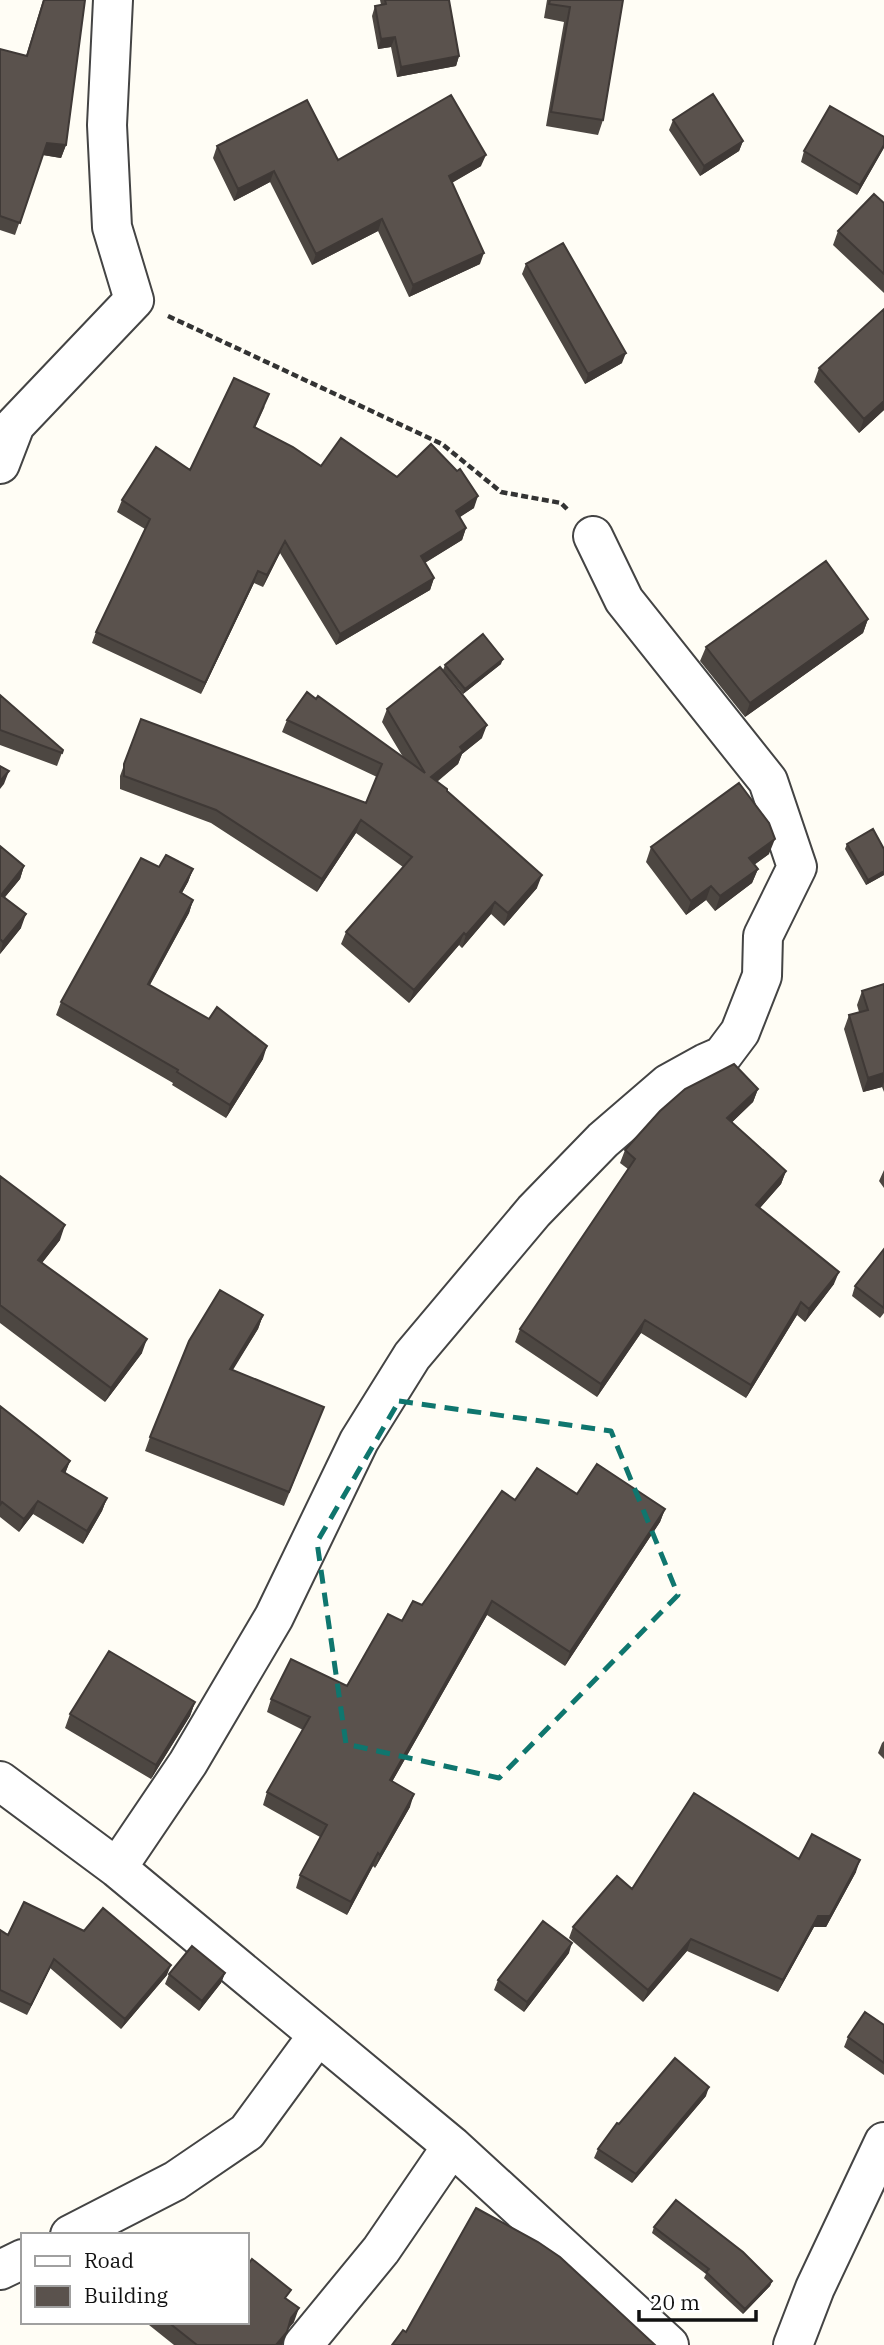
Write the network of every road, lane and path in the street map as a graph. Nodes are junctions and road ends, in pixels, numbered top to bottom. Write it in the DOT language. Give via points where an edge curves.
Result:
graph roads {
  1 [pos="113,0"];
  2 [pos="134,300"];
  3 [pos="0,464"];
  4 [pos="593,536"];
  5 [pos="0,1782"];
  6 [pos="117,1868"];
  7 [pos="318,2035"];
  8 [pos="884,2142"];
  9 [pos="452,2146"];
  10 [pos="74,2233"];
  11 [pos="21,2260"];
  12 [pos="0,2270"];
  13 [pos="303,2345"];
  14 [pos="669,2345"];
  15 [pos="793,2345"];
  1 -- 2 [label="street" via="107,125 112,227"];
  2 -- 3 [label="street" via="15,425"];
  2 -- 4 [label="path" via="442,444 501,492 561,503"];
  4 -- 6 [label="street" via="624,600 768,781 797,867 762,936 762,976 740,1032 722,1056 668,1084 603,1140 534,1211 412,1356 359,1441 274,1618 188,1763"];
  5 -- 6 [label="street"];
  6 -- 7 [label="street"];
  7 -- 9 [label="street"];
  7 -- 10 [label="street" via="247,2132 175,2181"];
  8 -- 15 [label="street"];
  9 -- 13 [label="street" via="381,2250"];
  9 -- 14 [label="street"];
  11 -- 12 [label="street"];
}
